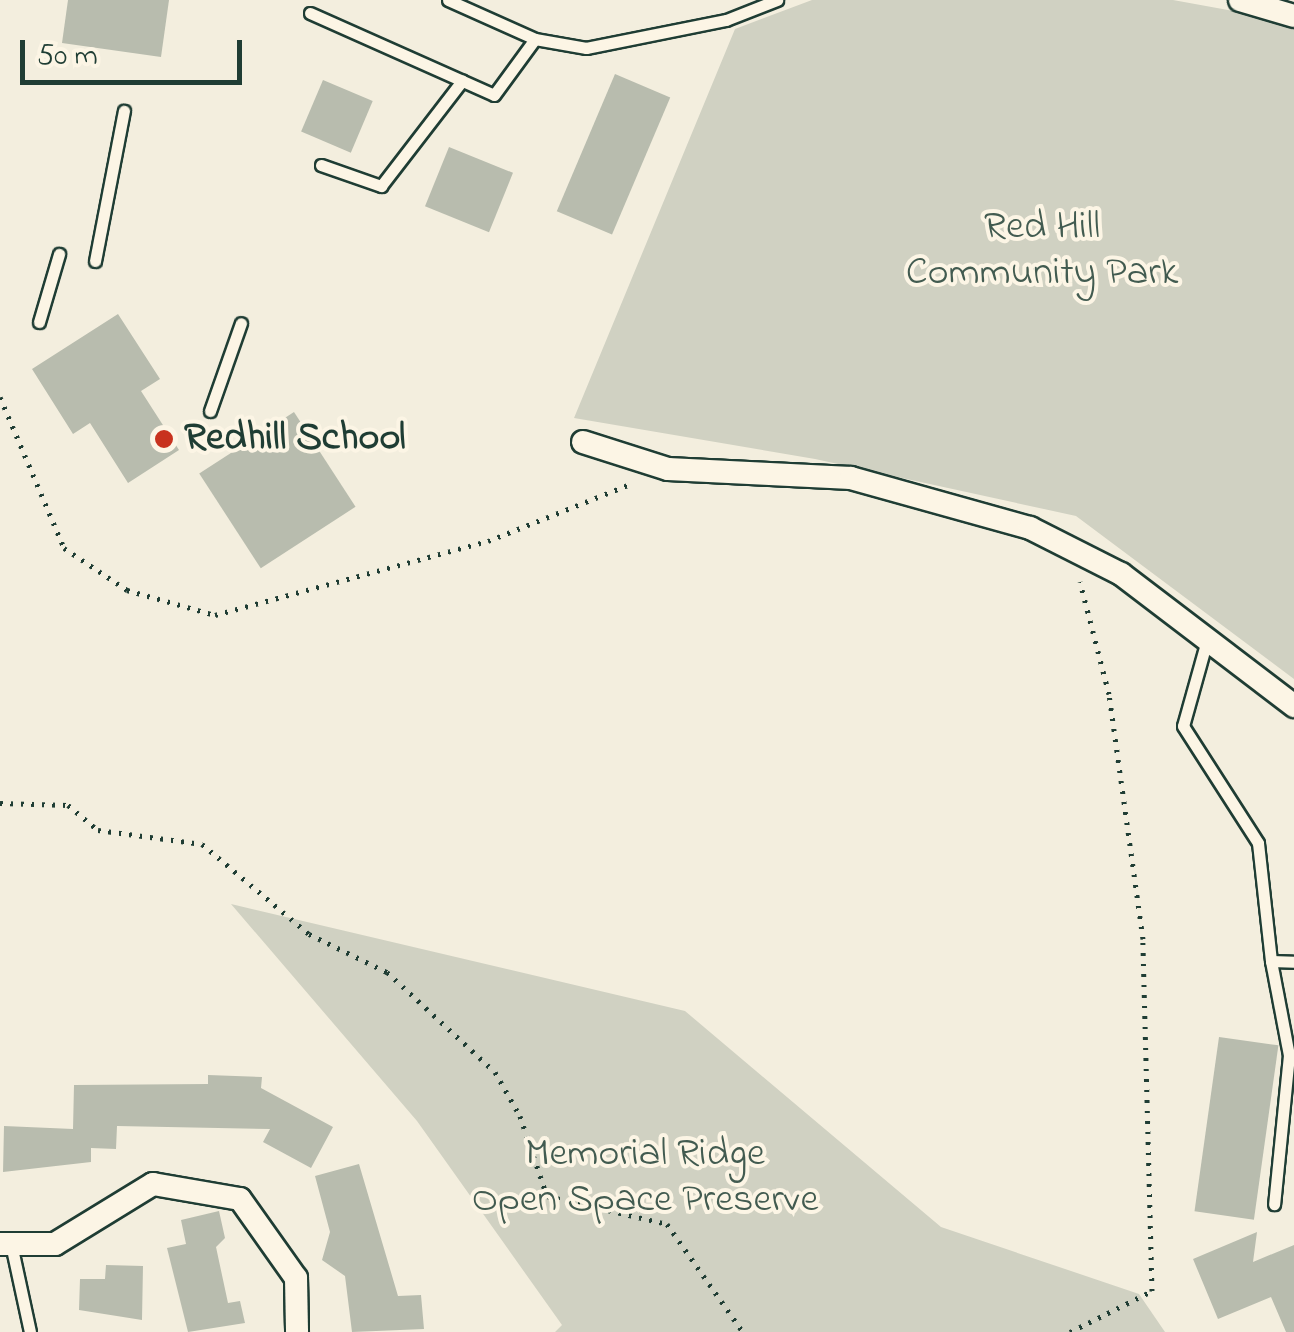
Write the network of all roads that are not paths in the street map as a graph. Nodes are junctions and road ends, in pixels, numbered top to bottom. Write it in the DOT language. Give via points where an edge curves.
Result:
graph roads {
  1 [pos="448,0"];
  2 [pos="777,0"];
  3 [pos="1240,0"];
  4 [pos="310,14"];
  5 [pos="1294,16"];
  6 [pos="535,39"];
  7 [pos="462,81"];
  8 [pos="124,111"];
  9 [pos="321,165"];
  10 [pos="58,254"];
  11 [pos="95,261"];
  12 [pos="39,322"];
  13 [pos="241,324"];
  14 [pos="210,411"];
  15 [pos="583,442"];
  16 [pos="1207,640"];
  17 [pos="1294,706"];
  18 [pos="1271,961"];
  19 [pos="1294,962"];
  20 [pos="1274,1204"];
  21 [pos="6,1244"];
  22 [pos="30,1332"];
  23 [pos="297,1332"];
  1 -- 6 [label="lane"];
  2 -- 6 [label="lane" via="640,41 586,48"];
  3 -- 5 [label="street"];
  4 -- 7 [label="lane"];
  6 -- 7 [label="lane" via="494,96"];
  7 -- 9 [label="lane" via="381,186"];
  8 -- 11 [label="lane"];
  10 -- 12 [label="lane"];
  13 -- 14 [label="lane"];
  15 -- 16 [label="street" via="668,469 850,478 1030,528 1121,574"];
  16 -- 17 [label="street"];
  16 -- 18 [label="lane" via="1183,726 1258,843"];
  18 -- 19 [label="lane"];
  18 -- 20 [label="lane" via="1290,1066"];
  21 -- 22 [label="lane"];
  21 -- 23 [label="street" via="55,1244 153,1184 240,1198 296,1278"];
}
